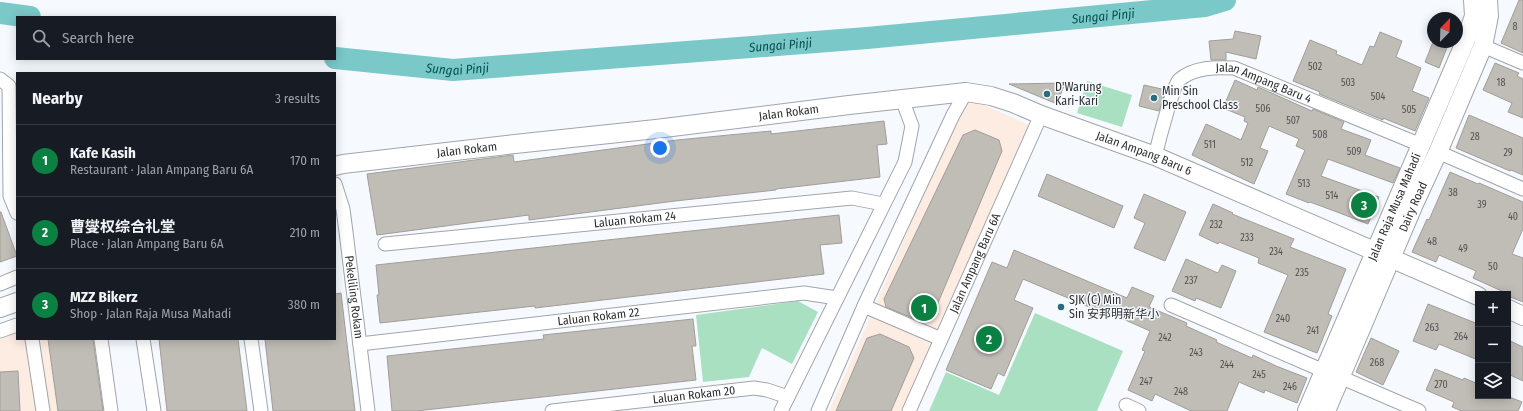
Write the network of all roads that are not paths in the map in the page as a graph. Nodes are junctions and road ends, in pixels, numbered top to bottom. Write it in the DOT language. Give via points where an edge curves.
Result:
graph roads {
  1 [pos="1473,0"];
  2 [pos="1488,0"];
  3 [pos="1483,46"];
  4 [pos="1523,63"];
  5 [pos="0,79"];
  6 [pos="966,92"];
  7 [pos="902,99"];
  8 [pos="1041,115"];
  9 [pos="1421,145"];
  10 [pos="1438,152"];
  11 [pos="1155,156"];
  12 [pos="336,166"];
  13 [pos="336,187"];
  14 [pos="1523,189"];
  15 [pos="883,204"];
  16 [pos="16,211"];
  17 [pos="341,233"];
  18 [pos="386,244"];
  19 [pos="1384,255"];
  20 [pos="16,277"];
  21 [pos="0,284"];
  22 [pos="1475,295"];
  23 [pos="837,298"];
  24 [pos="16,302"];
  25 [pos="864,306"];
  26 [pos="1171,306"];
  27 [pos="0,308"];
  28 [pos="1511,310"];
  29 [pos="1523,316"];
  30 [pos="16,325"];
  31 [pos="0,331"];
  32 [pos="32,340"];
  33 [pos="101,340"];
  34 [pos="143,340"];
  35 [pos="251,340"];
  36 [pos="941,340"];
  37 [pos="360,344"];
  38 [pos="1332,374"];
  39 [pos="788,397"];
  40 [pos="1126,405"];
  41 [pos="43,411"];
  42 [pos="111,411"];
  43 [pos="154,411"];
  44 [pos="261,411"];
  45 [pos="368,411"];
  46 [pos="552,411"];
  47 [pos="781,411"];
  48 [pos="818,411"];
  49 [pos="909,411"];
  50 [pos="1139,411"];
  51 [pos="1307,411"];
  52 [pos="1326,411"];
  53 [pos="1419,411"];
  1 -- 9 [label="main road, Jalan Raja Musa Mahadi" via="1474,16 1465,42"];
  2 -- 3 [label="main road, Dairy Road" via="1489,16"];
  3 -- 4 [label="street"];
  3 -- 10 [label="main road, Dairy Road"];
  5 -- 16 [label="street" via="9,86 10,196"];
  6 -- 7 [label="main road, Jalan Ampang Baru 6"];
  6 -- 8 [label="main road, Jalan Ampang Baru 6" via="991,96"];
  6 -- 25 [label="street"];
  7 -- 12 [label="main road, Jalan Rokam"];
  7 -- 15 [label="street" via="912,126 905,162"];
  8 -- 11 [label="main road, Jalan Ampang Baru 6"];
  8 -- 36 [label="street, Jalan Ampang Baru 6A"];
  9 -- 11 [label="street, Jalan Ampang Baru 4" via="1234,68 1214,67 1191,72 1178,81"];
  9 -- 19 [label="main road, Jalan Raja Musa Mahadi"];
  10 -- 14 [label="street"];
  10 -- 19 [label="main road, Dairy Road" via="1414,204"];
  11 -- 19 [label="main road, Jalan Ampang Baru 6"];
  13 -- 17 [label="street, Pekeliling Rokam" via="343,209"];
  15 -- 18 [label="street, Laluan Rokam 24" via="852,198"];
  15 -- 23 [label="street"];
  17 -- 37 [label="street, Pekeliling Rokam"];
  19 -- 22 [label="main road, Jalan Ampang Baru 6"];
  19 -- 38 [label="main road, Jalan Raja Musa Mahadi"];
  20 -- 21 [label="street"];
  23 -- 37 [label="street, Laluan Rokam 22" via="804,293"];
  23 -- 39 [label="street"];
  24 -- 27 [label="main road"];
  25 -- 36 [label="street"];
  25 -- 48 [label="street"];
  26 -- 38 [label="street"];
  28 -- 29 [label="main road"];
  30 -- 31 [label="street"];
  32 -- 41 [label="street"];
  33 -- 42 [label="street"];
  34 -- 43 [label="street"];
  35 -- 44 [label="street"];
  36 -- 49 [label="street, Jalan Ampang Baru 6A"];
  37 -- 45 [label="street, Pekeliling Rokam"];
  38 -- 51 [label="main road, Jalan Raja Musa Mahadi"];
  38 -- 52 [label="main road"];
  38 -- 53 [label="street"];
  39 -- 46 [label="street, Laluan Rokam 20" via="754,388"];
  39 -- 47 [label="street"];
  40 -- 50 [label="street"];
}
